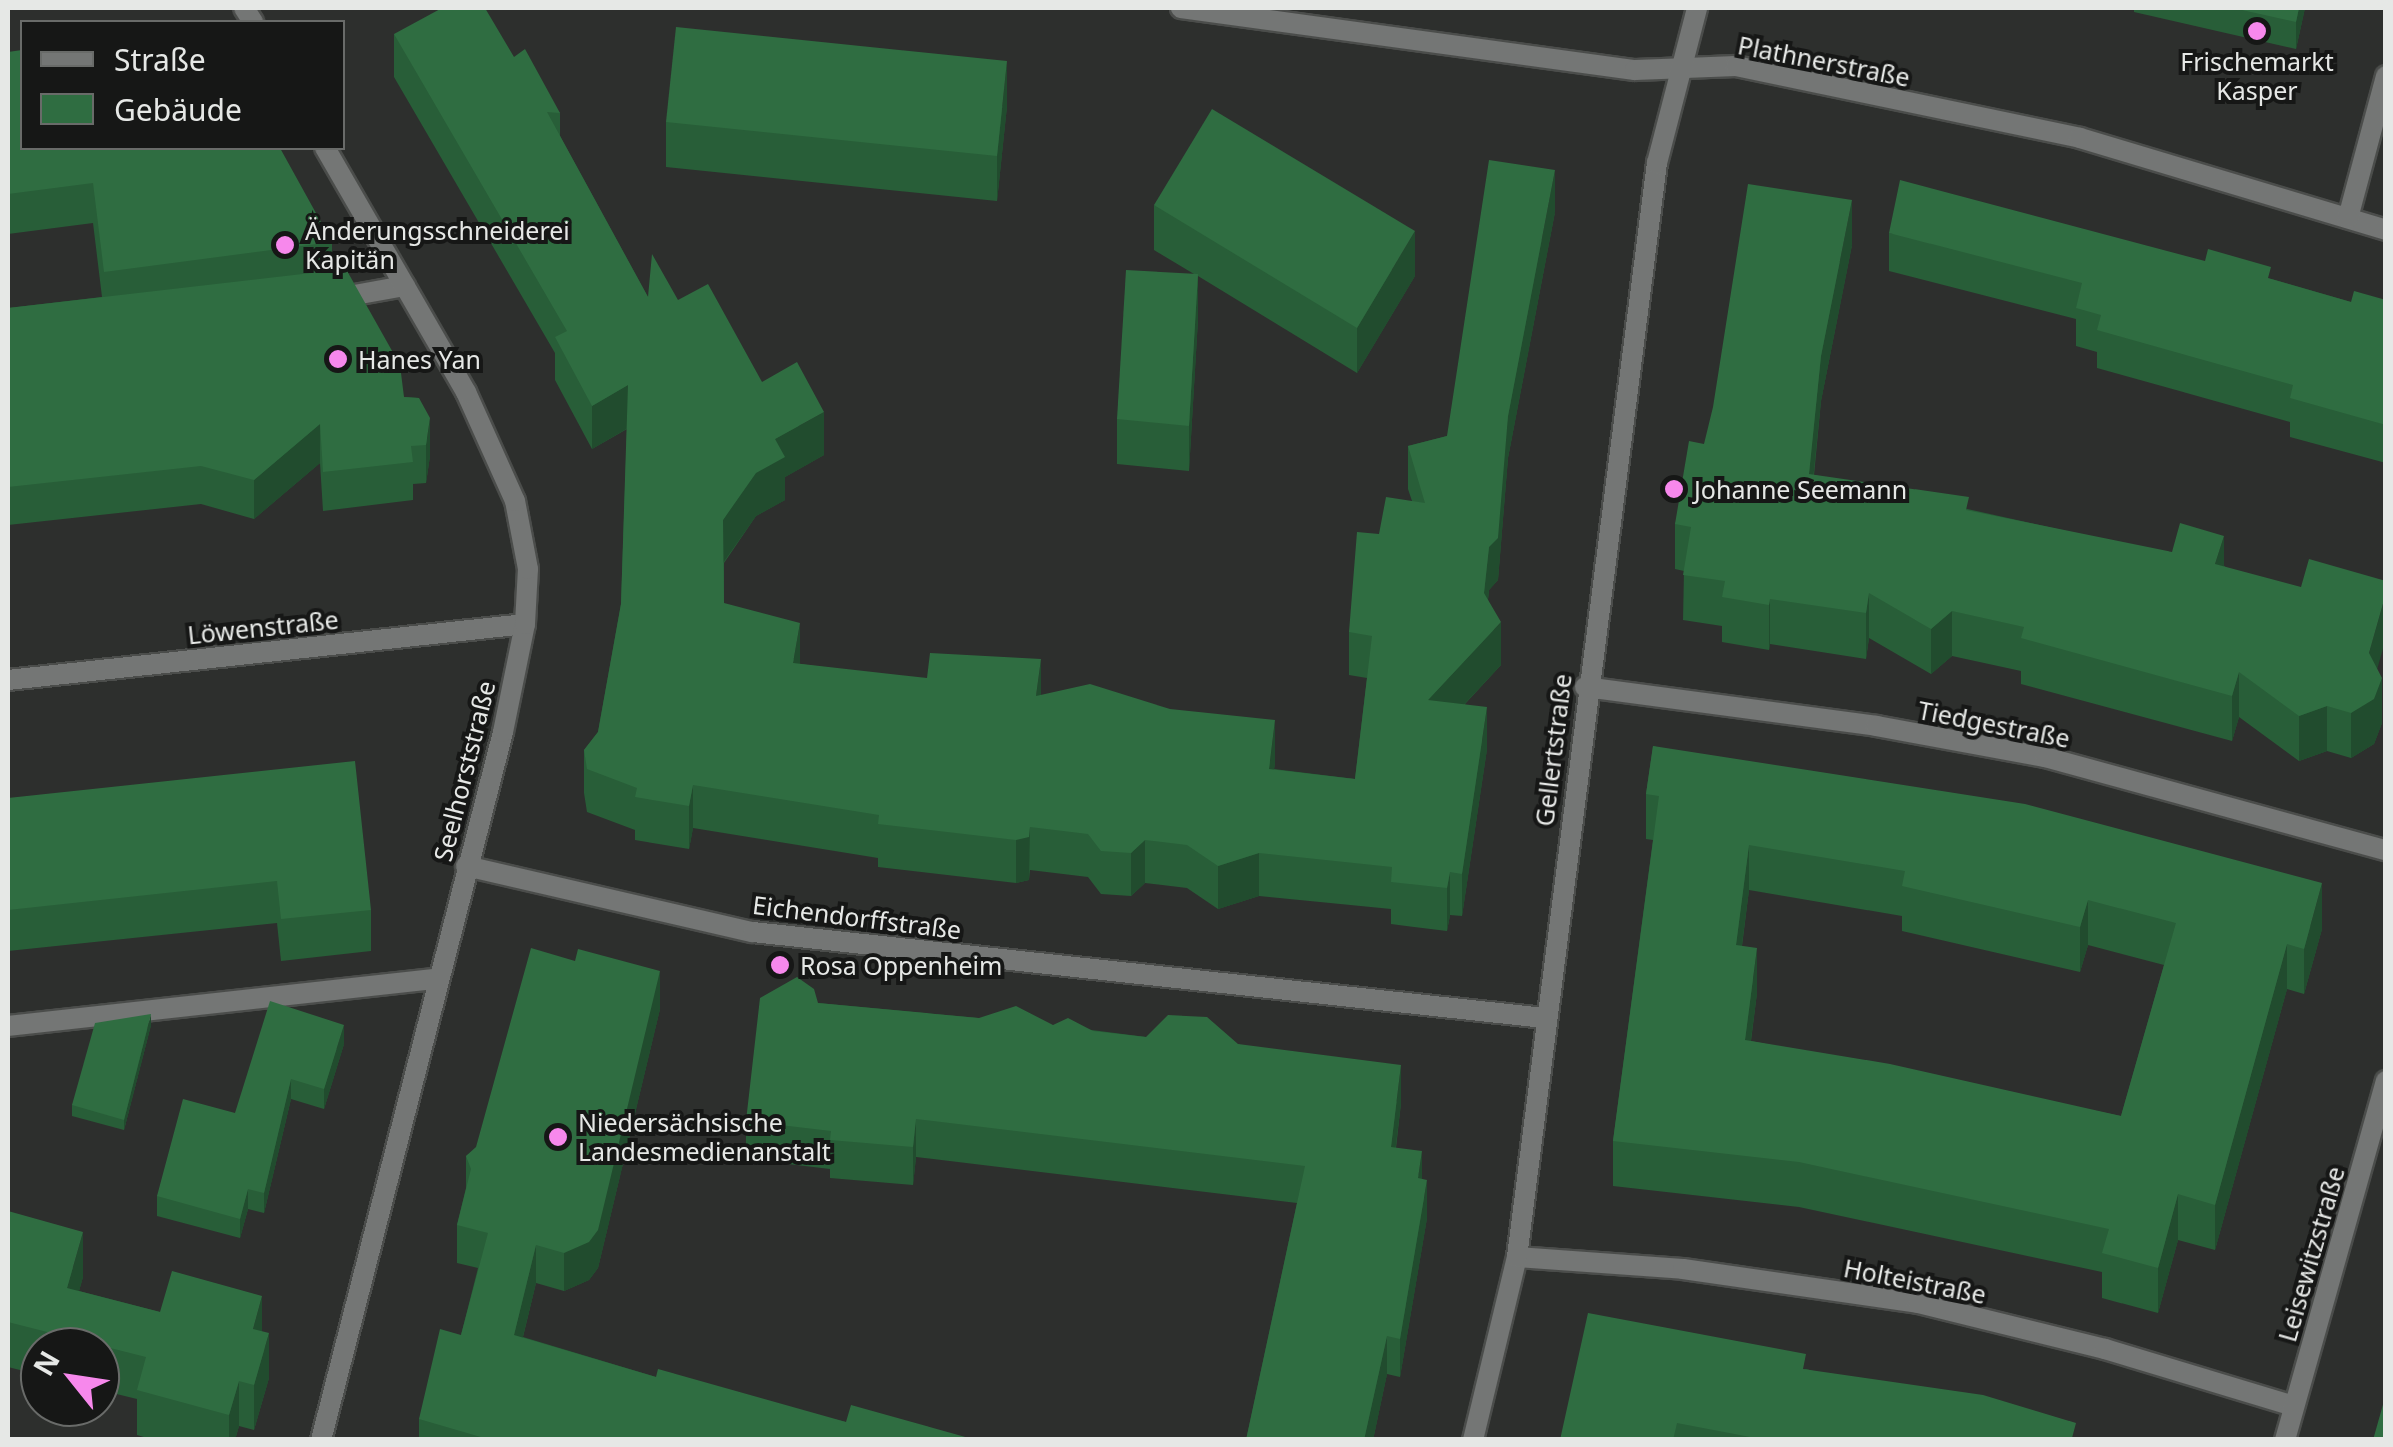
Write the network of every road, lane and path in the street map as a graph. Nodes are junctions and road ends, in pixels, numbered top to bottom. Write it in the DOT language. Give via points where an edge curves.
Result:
graph roads {
  1 [pos="1181,8"];
  2 [pos="1698,8"];
  3 [pos="1682,66"];
  4 [pos="2386,76"];
  5 [pos="327,150"];
  6 [pos="2348,218"];
  7 [pos="2386,230"];
  8 [pos="404,286"];
  9 [pos="322,300"];
  10 [pos="525,624"];
  11 [pos="8,680"];
  12 [pos="1585,688"];
  13 [pos="2386,850"];
  14 [pos="466,866"];
  15 [pos="437,979"];
  16 [pos="1545,1018"];
  17 [pos="8,1026"];
  18 [pos="2386,1082"];
  19 [pos="1517,1258"];
  20 [pos="2294,1406"];
  21 [pos="321,1440"];
  22 [pos="1474,1440"];
  23 [pos="2285,1440"];
  1 -- 3 [label="street, Plathnerstraße" via="1635,70"];
  2 -- 3 [label="street, Gellertstraße"];
  3 -- 6 [label="street, Plathnerstraße" via="1736,66 2080,138"];
  3 -- 12 [label="street, Gellertstraße" via="1658,163"];
  4 -- 6 [label="street"];
  5 -- 8 [label="street, Seelhorststraße"];
  6 -- 7 [label="street, Plathnerstraße"];
  8 -- 9 [label="street"];
  8 -- 10 [label="street, Seelhorststraße" via="466,392 514,501 528,568"];
  10 -- 11 [label="street, Löwenstraße"];
  10 -- 14 [label="street, Seelhorststraße"];
  12 -- 13 [label="street, Tiedgestraße" via="1876,726 2045,757"];
  12 -- 16 [label="street, Gellertstraße"];
  14 -- 15 [label="street, Seelhorststraße"];
  14 -- 16 [label="street, Eichendorffstraße" via="753,932"];
  15 -- 17 [label="street"];
  15 -- 21 [label="street, Seelhorststraße"];
  16 -- 19 [label="street, Gellertstraße"];
  18 -- 20 [label="street, Leisewitzstraße"];
  19 -- 20 [label="street, Holteistraße" via="1683,1269 1918,1303"];
  19 -- 22 [label="street, Gellertstraße"];
  20 -- 23 [label="street, Leisewitzstraße"];
}
